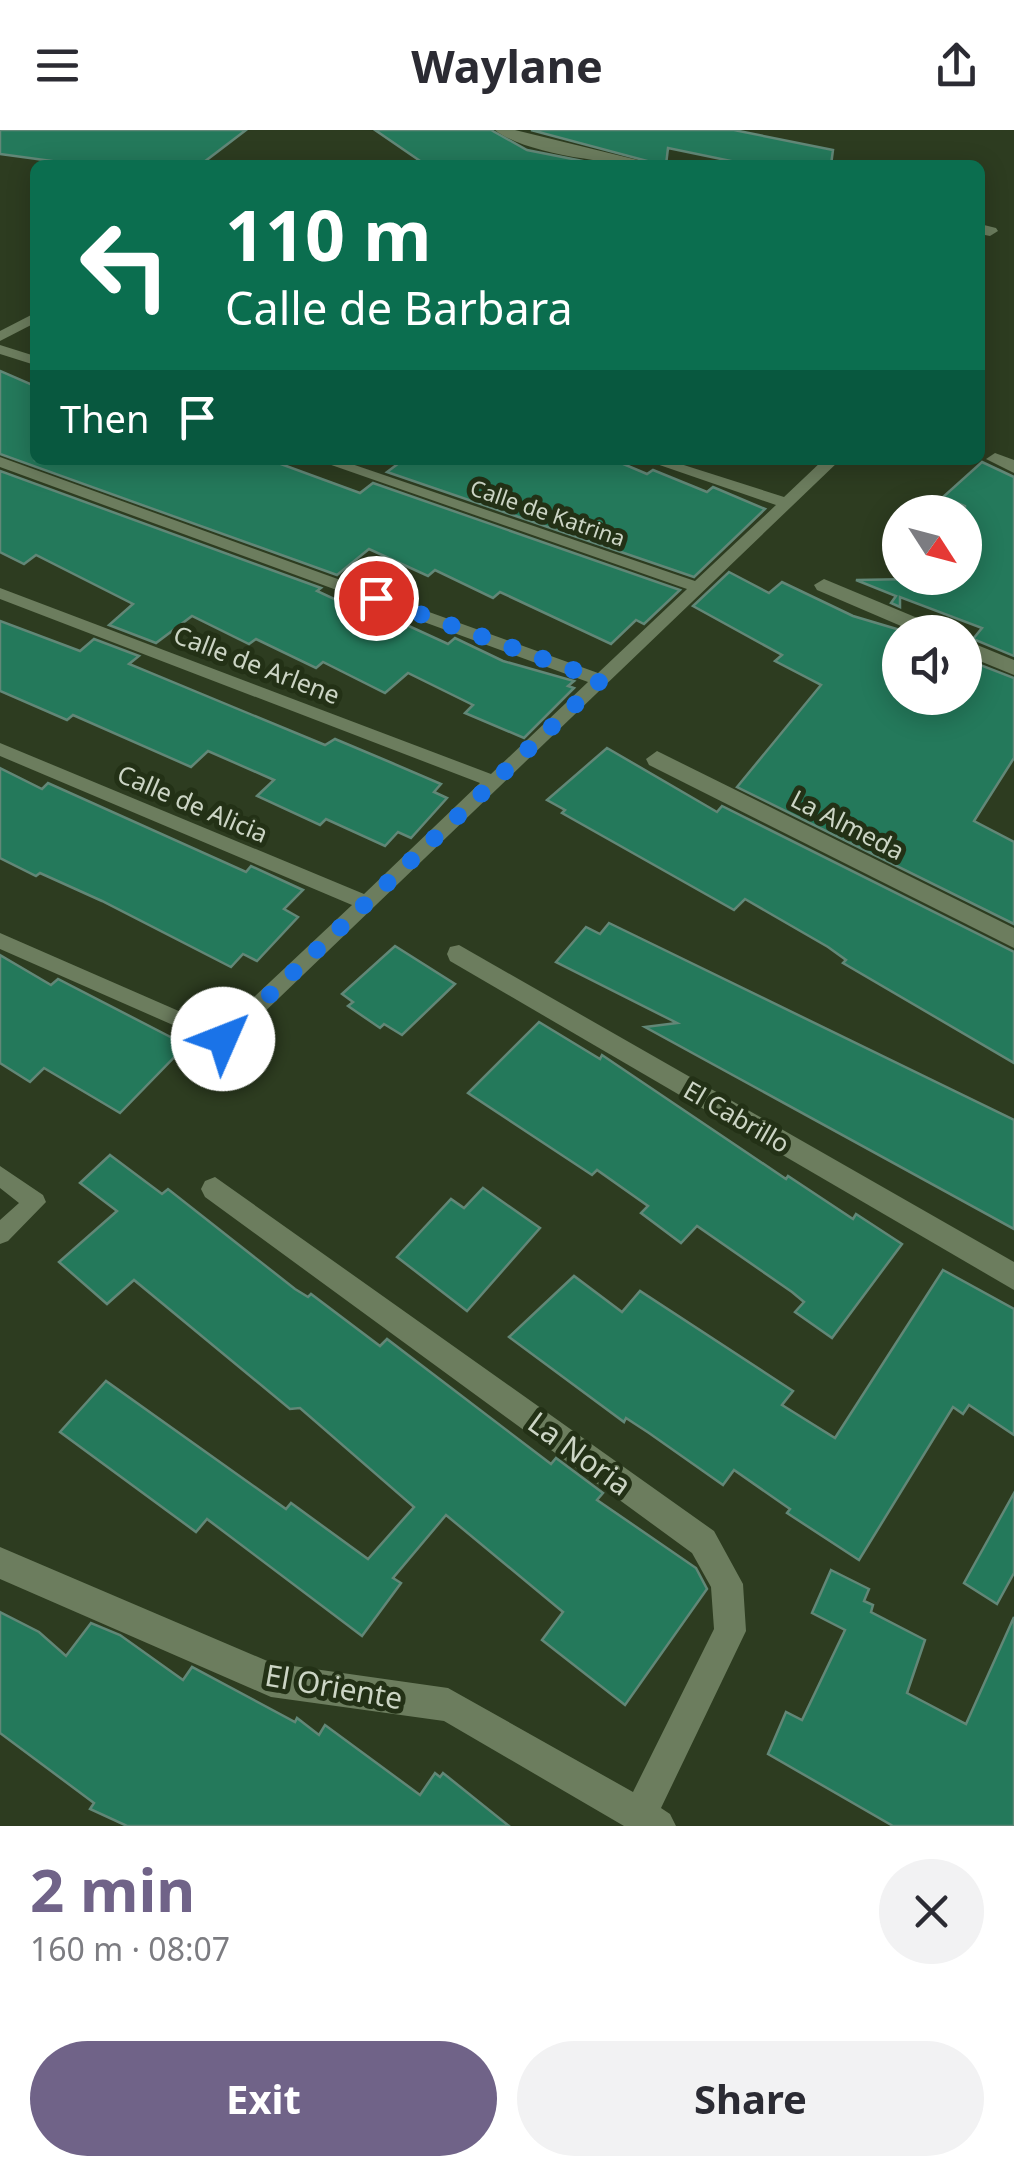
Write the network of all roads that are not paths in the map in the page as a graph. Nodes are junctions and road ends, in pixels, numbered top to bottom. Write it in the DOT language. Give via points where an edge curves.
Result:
graph roads {
  1 [pos="502,130"];
  2 [pos="625,160"];
  3 [pos="30,320"];
  4 [pos="0,337"];
  5 [pos="0,349"];
  6 [pos="30,359"];
  7 [pos="994,459"];
  8 [pos="0,462"];
  9 [pos="340,465"];
  10 [pos="669,465"];
  11 [pos="827,465"];
  12 [pos="1014,467"];
  13 [pos="787,503"];
  14 [pos="824,586"];
  15 [pos="700,588"];
  16 [pos="0,593"];
  17 [pos="892,615"];
  18 [pos="982,654"];
  19 [pos="1014,668"];
  20 [pos="601,680"];
  21 [pos="0,749"];
  22 [pos="656,759"];
  23 [pos="496,782"];
  24 [pos="368,902"];
  25 [pos="1014,939"];
  26 [pos="0,941"];
  27 [pos="459,954"];
  28 [pos="0,1175"];
  29 [pos="215,1189"];
  30 [pos="0,1234"];
  31 [pos="1014,1277"];
  32 [pos="0,1564"];
  33 [pos="649,1820"];
  1 -- 2 [label="street"];
  3 -- 4 [label="lane"];
  5 -- 6 [label="lane"];
  7 -- 12 [label="street"];
  8 -- 20 [label="lane"];
  9 -- 15 [label="lane, Calle de Katrina"];
  10 -- 13 [label="lane"];
  11 -- 13 [label="lane"];
  13 -- 15 [label="lane"];
  14 -- 17 [label="street"];
  15 -- 20 [label="lane"];
  16 -- 23 [label="lane, Calle de Arlene"];
  18 -- 19 [label="street"];
  20 -- 23 [label="lane"];
  21 -- 24 [label="lane, Calle de Alicia"];
  22 -- 25 [label="street, La Almeda"];
  23 -- 24 [label="lane"];
  24 -- 26 [label="lane" via="223,1039"];
  27 -- 31 [label="street, El Cabrillo"];
  28 -- 30 [label="lane" via="34,1202"];
  29 -- 33 [label="street, La Noria" via="703,1542 727,1584 730,1631"];
  32 -- 33 [label="street, El Oriente" via="271,1680 448,1705"];
}
